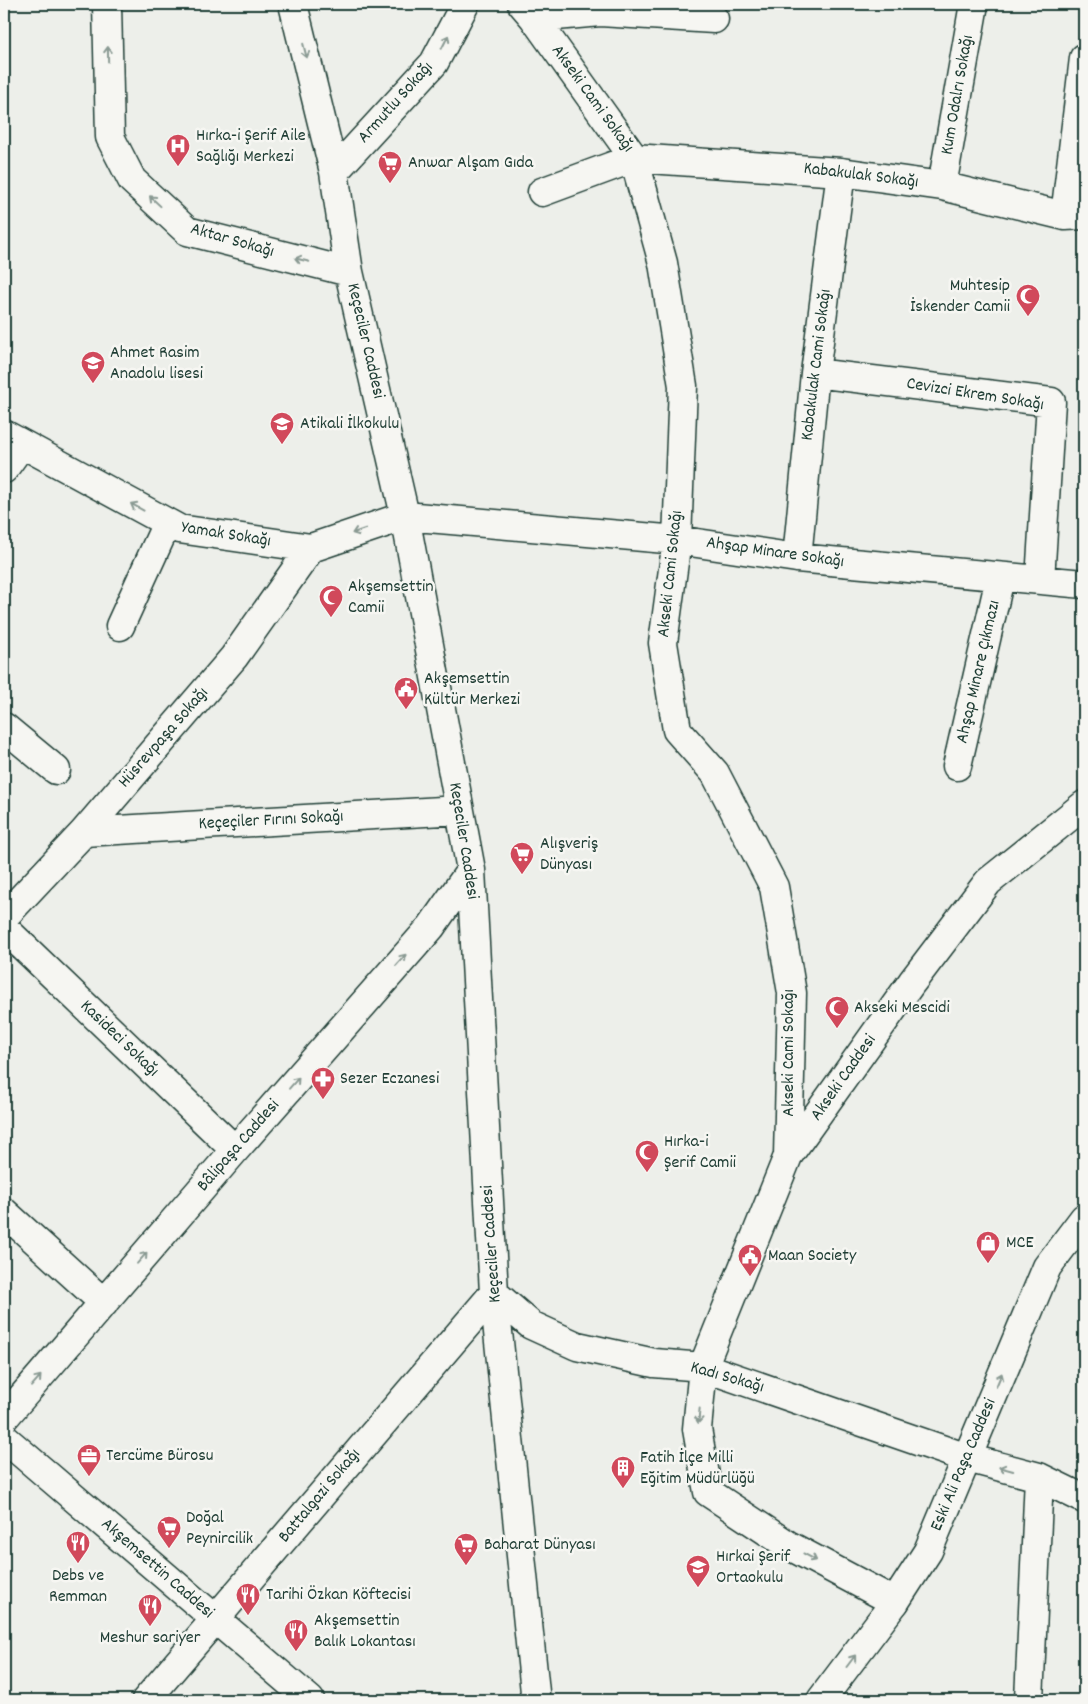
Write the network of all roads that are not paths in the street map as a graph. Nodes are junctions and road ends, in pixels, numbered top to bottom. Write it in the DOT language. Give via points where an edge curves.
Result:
graph roads {
  1 [pos="108,4"];
  2 [pos="293,4"];
  3 [pos="465,4"];
  4 [pos="974,4"];
  5 [pos="602,8"];
  6 [pos="528,11"];
  7 [pos="714,19"];
  8 [pos="1084,58"];
  9 [pos="634,158"];
  10 [pos="334,172"];
  11 [pos="841,172"];
  12 [pos="942,186"];
  13 [pos="542,192"];
  14 [pos="1075,216"];
  15 [pos="349,272"];
  16 [pos="815,373"];
  17 [pos="13,439"];
  18 [pos="4,469"];
  19 [pos="405,516"];
  20 [pos="167,523"];
  21 [pos="678,540"];
  22 [pos="311,548"];
  23 [pos="797,558"];
  24 [pos="1000,578"];
  25 [pos="1040,580"];
  26 [pos="1084,584"];
  27 [pos="120,626"];
  28 [pos="4,727"];
  29 [pos="957,766"];
  30 [pos="56,770"];
  31 [pos="1084,805"];
  32 [pos="459,810"];
  33 [pos="84,832"];
  34 [pos="471,870"];
  35 [pos="4,917"];
  36 [pos="4,928"];
  37 [pos="235,1150"];
  38 [pos="788,1156"];
  39 [pos="4,1212"];
  40 [pos="1084,1218"];
  41 [pos="494,1292"];
  42 [pos="104,1303"];
  43 [pos="703,1368"];
  44 [pos="4,1418"];
  45 [pos="4,1438"];
  46 [pos="967,1458"];
  47 [pos="1039,1477"];
  48 [pos="1084,1499"];
  49 [pos="895,1602"];
  50 [pos="216,1620"];
  51 [pos="536,1698"];
  52 [pos="146,1700"];
  53 [pos="310,1700"];
  54 [pos="821,1700"];
  55 [pos="1029,1700"];
  15 -- 1 [label="street, Aktar Sokağı, one-way" via="187,231 132,180 110,137"];
  2 -- 10 [label="street, Keçeciler Caddesi, one-way"];
  10 -- 3 [label="street, Armutlu Sokağı, one-way" via="434,63"];
  4 -- 12 [label="street, Kum Odalrı Sokağı"];
  5 -- 6 [label="street"];
  5 -- 7 [label="street"];
  6 -- 9 [label="street, Akseki Cami Sokağı"];
  8 -- 14 [label="street"];
  9 -- 11 [label="street, Kabakulak Sokağı"];
  9 -- 13 [label="street"];
  9 -- 21 [label="street, Akseki Cami Sokağı" via="663,263 683,386"];
  10 -- 15 [label="street, Keçeciler Caddesi"];
  11 -- 12 [label="street, Kabakulak Sokağı"];
  11 -- 16 [label="street, Kabakulak Cami Sokağı"];
  12 -- 14 [label="street, Kabakulak Sokağı"];
  15 -- 19 [label="street, Keçeciler Caddesi"];
  16 -- 23 [label="street, Kabakulak Cami Sokağı"];
  16 -- 25 [label="street, Cevizci Ekrem Sokağı" via="1051,402"];
  17 -- 18 [label="street"];
  20 -- 17 [label="street, Yamak Sokağı, one-way"];
  19 -- 21 [label="street, Ahşap Minare Sokağı"];
  19 -- 22 [label="street, Yamak Sokağı, one-way"];
  19 -- 32 [label="street, Keçeciler Caddesi"];
  20 -- 22 [label="street, Yamak Sokağı" via="178,529"];
  20 -- 27 [label="street"];
  21 -- 23 [label="street, Ahşap Minare Sokağı"];
  21 -- 38 [label="street, Akseki Cami Sokağı" via="663,643 677,730 715,773 774,888 792,993"];
  22 -- 33 [label="street, Hüsrevpaşa Sokağı" via="234,657"];
  23 -- 24 [label="street, Ahşap Minare Sokağı"];
  24 -- 25 [label="street, Ahşap Minare Sokağı"];
  24 -- 29 [label="street, Ahşap Minare Çıkmazı"];
  25 -- 26 [label="street, Ahşap Minare Sokağı"];
  28 -- 30 [label="street"];
  31 -- 38 [label="street, Akseki Caddesi" via="988,882"];
  32 -- 33 [label="street, Keçeçiler Fırını Sokağı"];
  32 -- 34 [label="street, Keçeciler Caddesi"];
  33 -- 35 [label="street, Hüsrevpaşa Sokağı"];
  37 -- 34 [label="street, Bâlipaşa Caddesi, one-way" via="431,927"];
  34 -- 41 [label="street, Keçeciler Caddesi"];
  36 -- 37 [label="street, Kasideci Sokağı"];
  42 -- 37 [label="street, Bâlipaşa Caddesi, one-way"];
  38 -- 43 [label="street, Akseki Caddesi"];
  39 -- 42 [label="street"];
  46 -- 40 [label="street, Eski Ali Paşa Caddesi, one-way" via="1047,1267"];
  41 -- 43 [label="street, Kadı Sokağı" via="531,1326 577,1346 654,1363"];
  41 -- 50 [label="street, Battalgazi Sokağı"];
  41 -- 51 [label="street, Keçeciler Caddesi"];
  44 -- 42 [label="street, Bâlipaşa Caddesi, one-way"];
  43 -- 46 [label="street, Kadı Sokağı"];
  43 -- 49 [label="street, Akseki Caddesi, one-way" via="697,1429 708,1492 788,1545"];
  45 -- 50 [label="street, Akşemsettin Caddesi"];
  47 -- 46 [label="street, Kadı Sokağı, one-way"];
  46 -- 49 [label="street, Eski Ali Paşa Caddesi" via="928,1551"];
  47 -- 48 [label="street, Kadı Sokağı"];
  47 -- 55 [label="street"];
  54 -- 49 [label="street, Eski Ali Paşa Caddesi, one-way"];
  50 -- 52 [label="street, Battalgazi Sokağı"];
  50 -- 53 [label="street, Akşemsettin Caddesi"];
}
